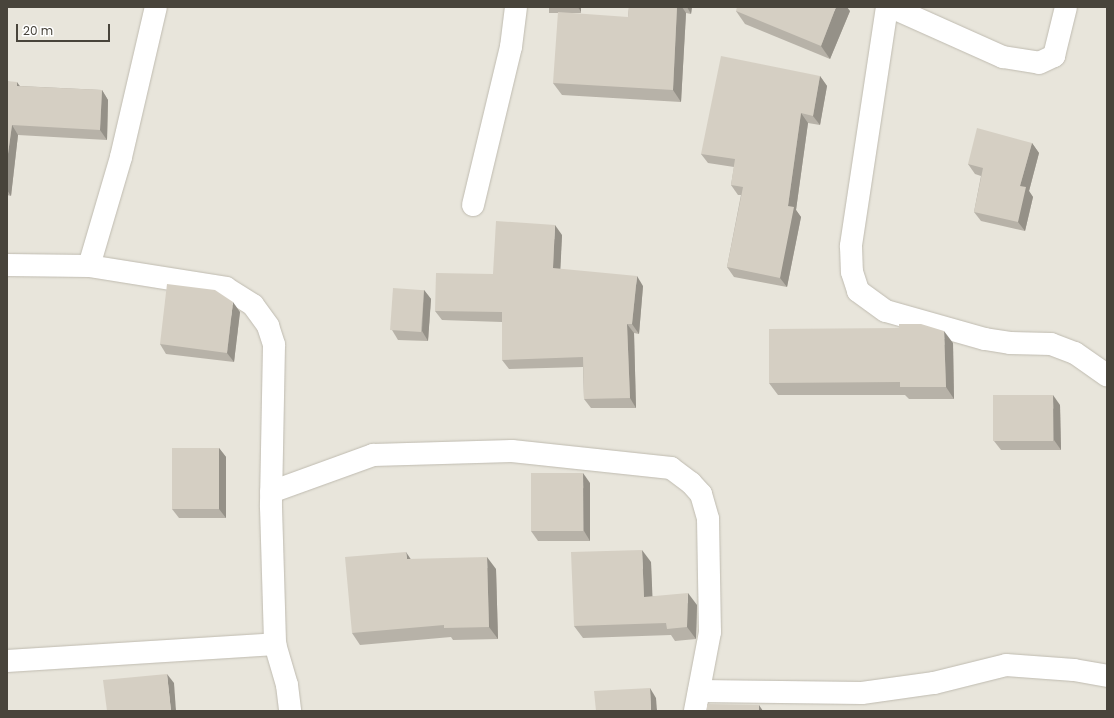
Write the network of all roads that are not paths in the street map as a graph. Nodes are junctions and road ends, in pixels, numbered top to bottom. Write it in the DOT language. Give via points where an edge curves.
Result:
graph roads {
  1 [pos="156,7"];
  2 [pos="516,7"];
  3 [pos="887,7"];
  4 [pos="891,7"];
  5 [pos="1066,7"];
  6 [pos="473,205"];
  7 [pos="7,265"];
  8 [pos="89,266"];
  9 [pos="1107,375"];
  10 [pos="271,492"];
  11 [pos="275,644"];
  12 [pos="7,660"];
  13 [pos="1107,676"];
  14 [pos="697,701"];
  15 [pos="290,711"];
  1 -- 8 [label="street" via="121,157"];
  2 -- 6 [label="street" via="511,47"];
  3 -- 9 [label="street" via="851,246 852,272 858,291 886,310 985,339 1010,343 1051,344 1075,353"];
  4 -- 5 [label="street" via="1003,57 1039,63 1054,56"];
  7 -- 8 [label="street"];
  8 -- 10 [label="street" via="226,288 253,305 268,326 274,345"];
  10 -- 11 [label="street"];
  10 -- 14 [label="street" via="373,455 512,451 671,468 701,494 708,519 710,632"];
  11 -- 12 [label="street"];
  11 -- 15 [label="street" via="287,685"];
  13 -- 14 [label="street" via="1074,670 1006,665 934,683 862,693"];
}
